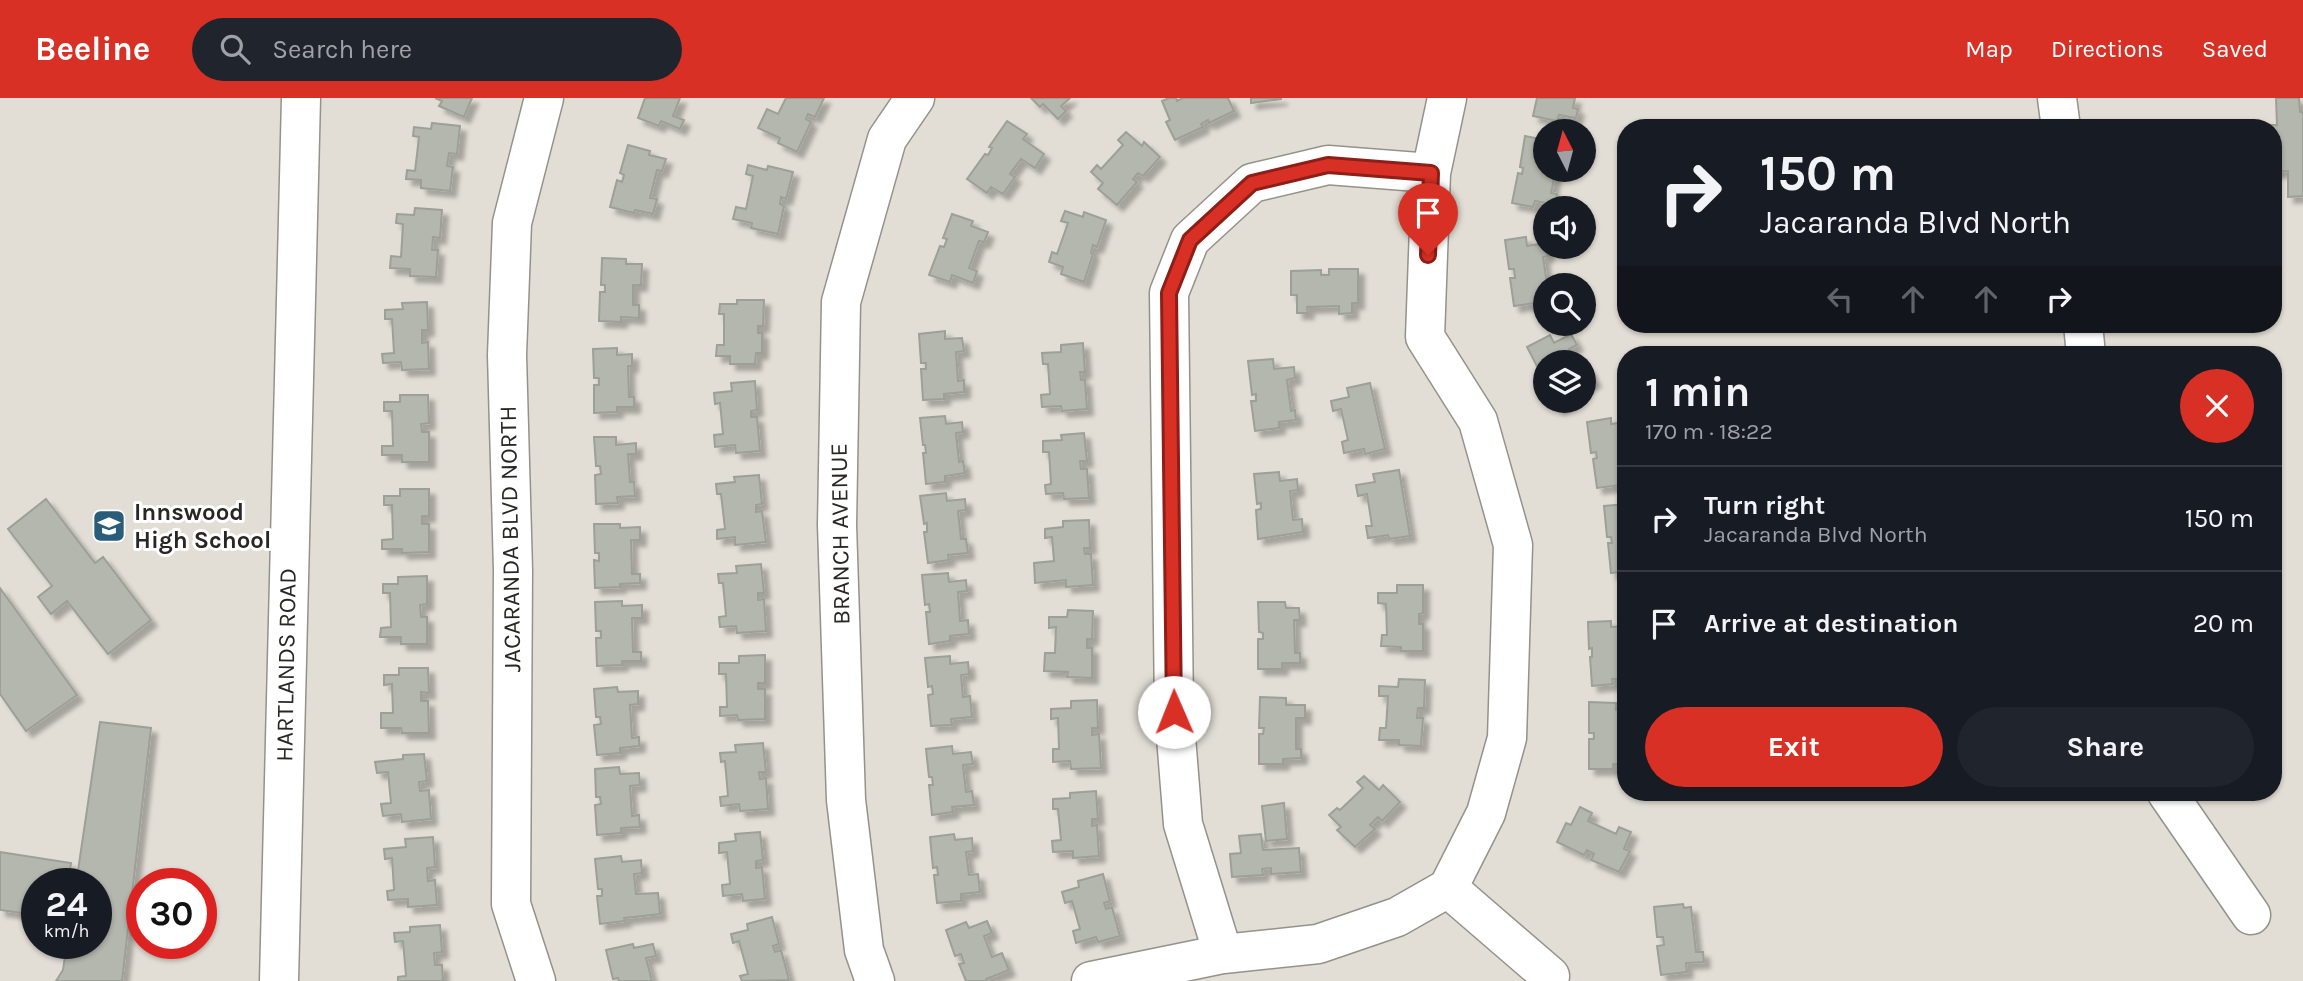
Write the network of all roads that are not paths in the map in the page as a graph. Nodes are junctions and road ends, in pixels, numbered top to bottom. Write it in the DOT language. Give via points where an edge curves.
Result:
graph roads {
  1 [pos="301,98"];
  2 [pos="544,98"];
  3 [pos="915,98"];
  4 [pos="1447,98"];
  5 [pos="2057,98"];
  6 [pos="2060,119"];
  7 [pos="1431,173"];
  8 [pos="2173,801"];
  9 [pos="1448,888"];
  10 [pos="2251,915"];
  11 [pos="1223,954"];
  12 [pos="1550,976"];
  13 [pos="279,981"];
  14 [pos="536,981"];
  15 [pos="875,981"];
  16 [pos="1091,981"];
  1 -- 13 [label="street, HARTLANDS ROAD"];
  2 -- 14 [label="street, JACARANDA BLVD NORTH" via="512,223 507,355 513,570 511,904"];
  3 -- 15 [label="street, BRANCH AVENUE" via="887,139 841,302 837,526 846,800 864,950"];
  4 -- 7 [label="street"];
  5 -- 6 [label="street"];
  7 -- 9 [label="street" via="1425,337 1478,421 1513,545 1507,738 1486,813"];
  7 -- 11 [label="street" via="1328,165 1252,183 1190,240 1169,293 1176,737 1183,824"];
  8 -- 10 [label="street"];
  9 -- 11 [label="street" via="1397,917 1318,944"];
  9 -- 12 [label="street"];
  11 -- 16 [label="street"];
}
